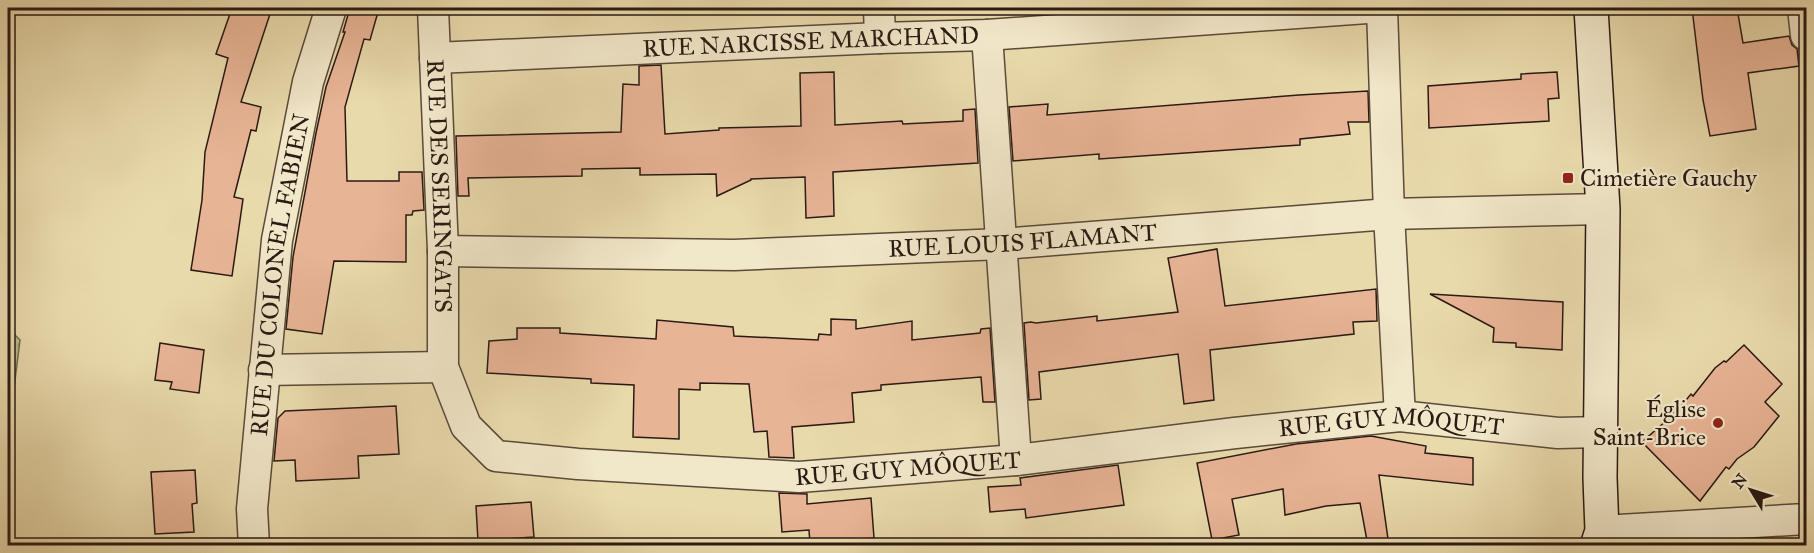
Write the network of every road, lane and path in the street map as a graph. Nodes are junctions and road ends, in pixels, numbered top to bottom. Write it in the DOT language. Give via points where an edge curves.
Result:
graph roads {
  1 [pos="331,8"];
  2 [pos="433,8"];
  3 [pos="879,8"];
  4 [pos="1367,8"];
  5 [pos="1382,8"];
  6 [pos="1591,8"];
  7 [pos="1803,8"];
  8 [pos="987,35"];
  9 [pos="1806,35"];
  10 [pos="880,38"];
  11 [pos="435,58"];
  12 [pos="1603,209"];
  13 [pos="1389,214"];
  14 [pos="1002,244"];
  15 [pos="443,250"];
  16 [pos="444,367"];
  17 [pos="264,370"];
  18 [pos="1400,416"];
  19 [pos="1601,432"];
  20 [pos="1016,460"];
  21 [pos="1806,519"];
  22 [pos="1600,538"];
  23 [pos="254,546"];
  1 -- 17 [label="street, RUE DU COLONEL FABIEN" via="308,82 277,240"];
  2 -- 11 [label="street, RUE DES SERINGATS"];
  3 -- 10 [label="street"];
  4 -- 8 [label="street, RUE NARCISSE MARCHAND"];
  5 -- 13 [label="street"];
  6 -- 12 [label="main road"];
  7 -- 9 [label="street"];
  8 -- 10 [label="street, RUE NARCISSE MARCHAND"];
  8 -- 14 [label="street"];
  10 -- 11 [label="street, RUE NARCISSE MARCHAND"];
  11 -- 15 [label="street, RUE DES SERINGATS"];
  12 -- 13 [label="street, RUE LOUIS FLAMANT"];
  12 -- 19 [label="main road"];
  13 -- 14 [label="street, RUE LOUIS FLAMANT"];
  13 -- 18 [label="street"];
  14 -- 15 [label="street, RUE LOUIS FLAMANT" via="734,255"];
  14 -- 20 [label="street"];
  15 -- 16 [label="street, RUE DES SERINGATS"];
  16 -- 17 [label="street"];
  16 -- 20 [label="street, RUE GUY MÔQUET" via="466,426 496,456 800,477"];
  17 -- 23 [label="street, RUE DU COLONEL FABIEN" via="252,509"];
  18 -- 19 [label="street, RUE GUY MÔQUET" via="1558,433"];
  18 -- 20 [label="street, RUE GUY MÔQUET"];
  19 -- 22 [label="main road"];
  21 -- 22 [label="street"];
}
